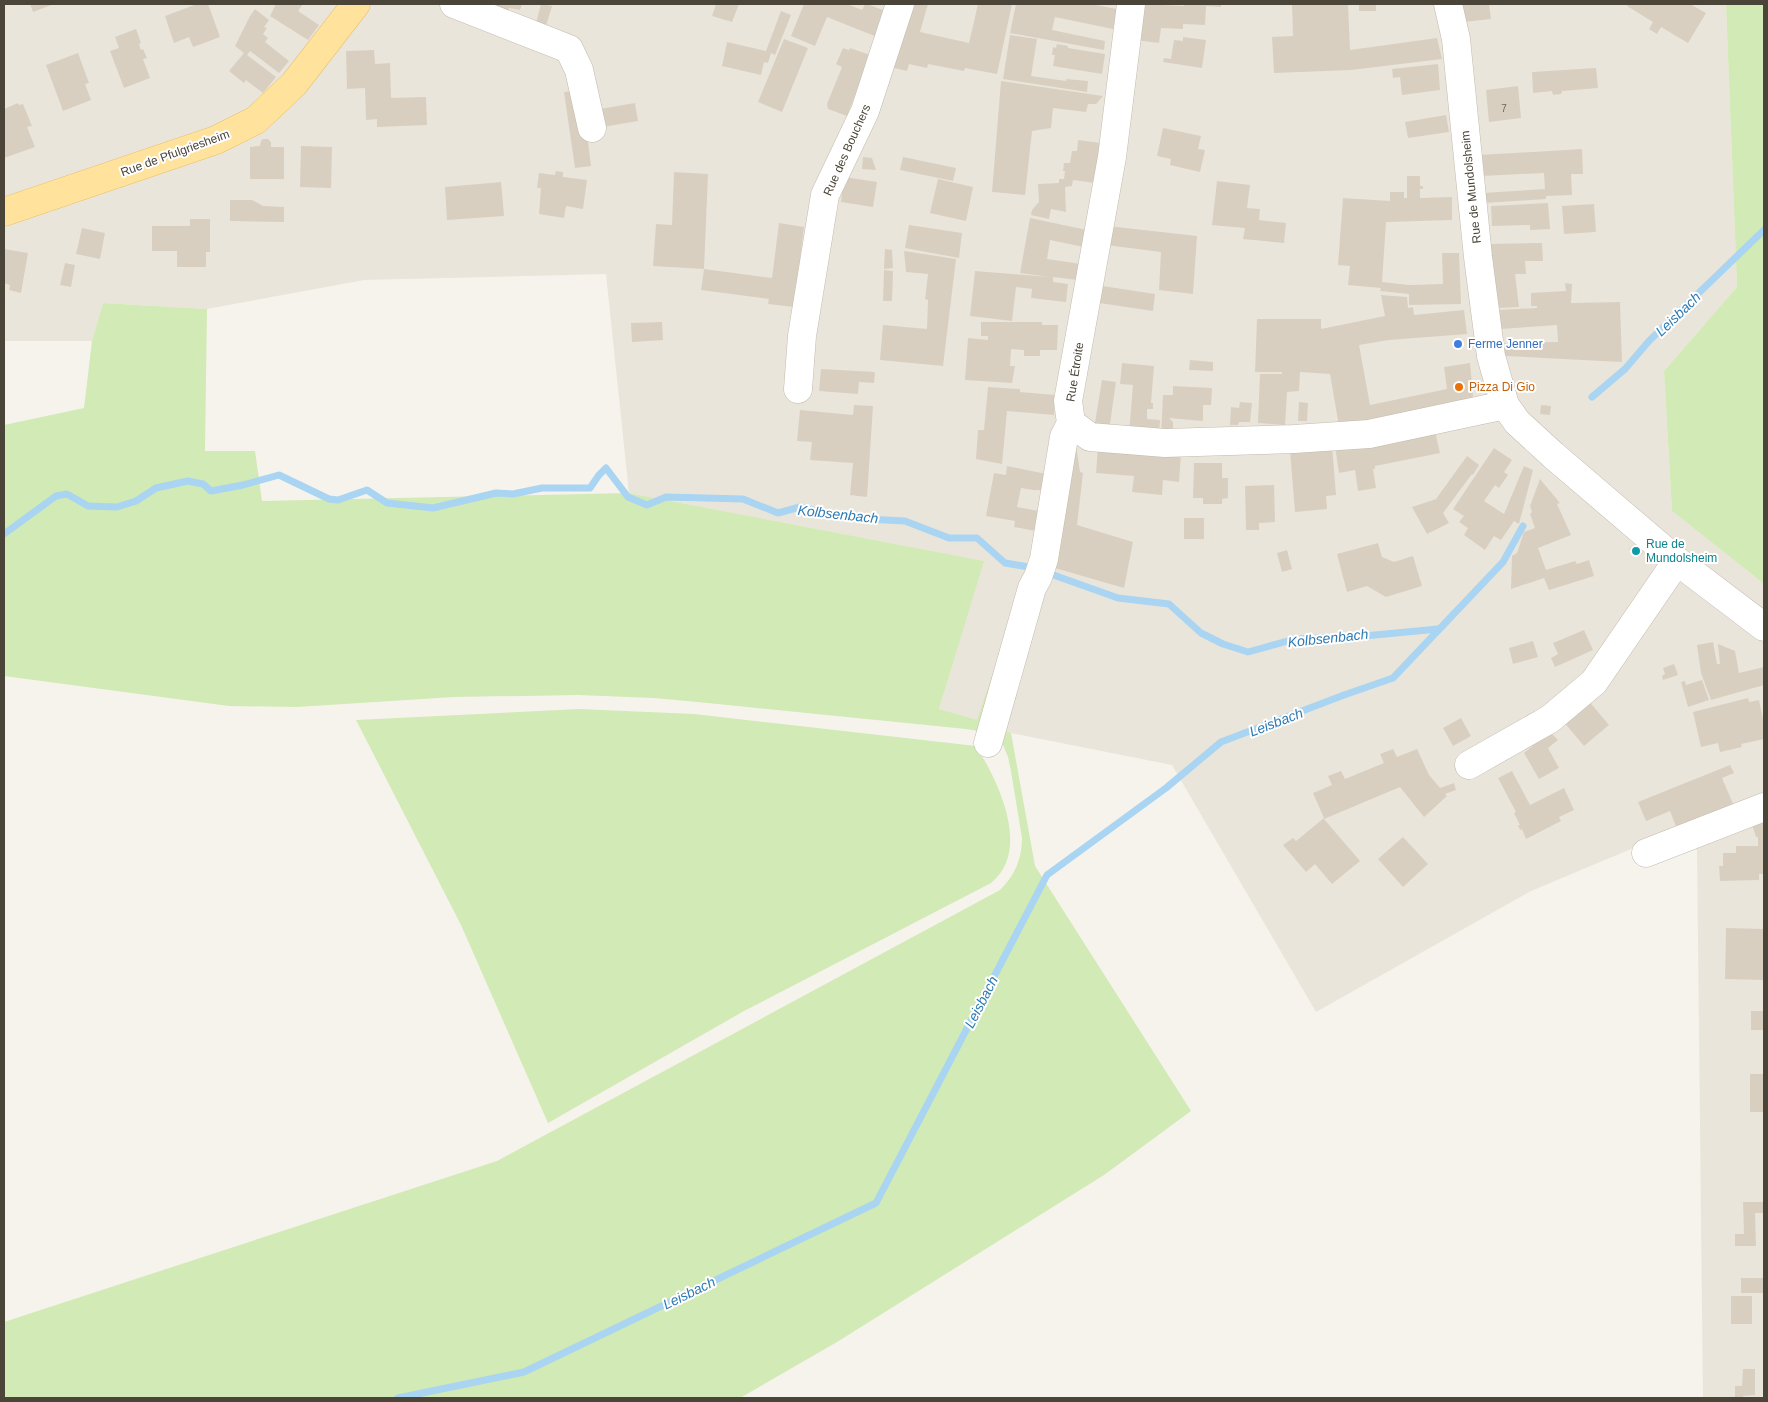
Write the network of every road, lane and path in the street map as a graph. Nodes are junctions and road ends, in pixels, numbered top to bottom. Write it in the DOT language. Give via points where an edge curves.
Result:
graph roads {
  1 [pos="356,4"];
  2 [pos="454,4"];
  3 [pos="900,4"];
  4 [pos="1131,4"];
  5 [pos="1448,4"];
  6 [pos="592,128"];
  7 [pos="4,212"];
  8 [pos="798,389"];
  9 [pos="1505,406"];
  10 [pos="1071,423"];
  11 [pos="1677,561"];
  12 [pos="1764,627"];
  13 [pos="988,743"];
  14 [pos="1469,765"];
  15 [pos="1764,807"];
  16 [pos="1646,853"];
  1 -- 7 [label="main road, Rue de Pfulgriesheim" via="294,84 256,120 216,140"];
  2 -- 6 [label="street" via="569,49 579,70"];
  3 -- 8 [label="street, Rue des Bouchers" via="865,111 825,195 802,336"];
  4 -- 10 [label="street, Rue Étroite" via="1112,156 1068,401"];
  5 -- 9 [label="street, Rue de Mundolsheim" via="1456,39 1491,356"];
  9 -- 10 [label="street" via="1369,434 1294,439 1165,444 1090,437"];
  9 -- 11 [label="street, Rue de Mundolsheim" via="1524,429"];
  10 -- 13 [label="street" via="1064,437 1041,568 1032,588"];
  11 -- 12 [label="street, Rue de Mundolsheim"];
  11 -- 14 [label="street" via="1594,682 1550,719"];
  15 -- 16 [label="street"];
}
